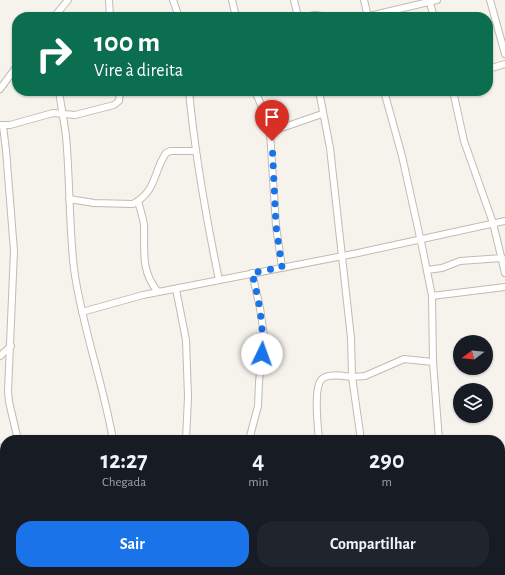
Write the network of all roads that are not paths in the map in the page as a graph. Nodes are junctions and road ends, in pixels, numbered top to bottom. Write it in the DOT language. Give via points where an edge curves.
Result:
graph roads {
  1 [pos="68,0"];
  2 [pos="109,0"];
  3 [pos="174,0"];
  4 [pos="232,0"];
  5 [pos="294,0"];
  6 [pos="364,0"];
  7 [pos="437,0"];
  8 [pos="490,0"];
  9 [pos="430,1"];
  10 [pos="58,12"];
  11 [pos="110,12"];
  12 [pos="177,12"];
  13 [pos="235,12"];
  14 [pos="297,12"];
  15 [pos="366,12"];
  16 [pos="387,12"];
  17 [pos="433,12"];
  18 [pos="505,54"];
  19 [pos="505,64"];
  20 [pos="493,68"];
  21 [pos="12,73"];
  22 [pos="0,89"];
  23 [pos="60,96"];
  24 [pos="120,96"];
  25 [pos="189,96"];
  26 [pos="257,96"];
  27 [pos="320,96"];
  28 [pos="385,96"];
  29 [pos="454,96"];
  30 [pos="62,114"];
  31 [pos="322,114"];
  32 [pos="1,126"];
  33 [pos="270,132"];
  34 [pos="194,151"];
  35 [pos="69,199"];
  36 [pos="138,201"];
  37 [pos="505,221"];
  38 [pos="492,223"];
  39 [pos="420,239"];
  40 [pos="341,255"];
  41 [pos="502,258"];
  42 [pos="282,267"];
  43 [pos="427,270"];
  44 [pos="252,273"];
  45 [pos="505,273"];
  46 [pos="219,280"];
  47 [pos="505,287"];
  48 [pos="176,289"];
  49 [pos="158,292"];
  50 [pos="432,296"];
  51 [pos="82,312"];
  52 [pos="11,346"];
  53 [pos="0,356"];
  54 [pos="433,362"];
  55 [pos="352,377"];
  56 [pos="17,435"];
  57 [pos="112,435"];
  58 [pos="186,435"];
  59 [pos="250,435"];
  60 [pos="319,435"];
  61 [pos="360,435"];
  62 [pos="439,435"];
  1 -- 10 [label="street"];
  2 -- 11 [label="street"];
  3 -- 12 [label="street"];
  4 -- 13 [label="street"];
  5 -- 14 [label="street"];
  6 -- 15 [label="street"];
  7 -- 9 [label="street"];
  8 -- 18 [label="street"];
  9 -- 16 [label="street"];
  9 -- 17 [label="street"];
  19 -- 20 [label="street"];
  21 -- 22 [label="street"];
  23 -- 30 [label="street"];
  24 -- 30 [label="street" via="119,101 114,105 75,115"];
  25 -- 34 [label="street"];
  26 -- 33 [label="street"];
  27 -- 31 [label="street"];
  28 -- 39 [label="street" via="402,156"];
  29 -- 38 [label="street" via="464,141"];
  30 -- 32 [label="street" via="45,115"];
  30 -- 35 [label="street" via="67,148"];
  31 -- 33 [label="street"];
  31 -- 40 [label="street" via="330,148"];
  32 -- 52 [label="street" via="6,150 14,251"];
  33 -- 42 [label="street" via="276,226"];
  34 -- 36 [label="street" via="166,153 153,185"];
  34 -- 46 [label="street"];
  35 -- 36 [label="street" via="126,205"];
  35 -- 51 [label="street" via="74,269"];
  36 -- 49 [label="street" via="144,223 143,242 147,275"];
  37 -- 38 [label="street"];
  38 -- 39 [label="street"];
  38 -- 41 [label="street"];
  39 -- 40 [label="street"];
  39 -- 43 [label="street"];
  40 -- 42 [label="street"];
  40 -- 55 [label="street" via="351,338"];
  41 -- 43 [label="street" via="460,261 442,268"];
  41 -- 45 [label="street"];
  42 -- 44 [label="street"];
  43 -- 50 [label="street"];
  44 -- 46 [label="street"];
  44 -- 59 [label="street" via="264,336 258,406"];
  46 -- 48 [label="street"];
  47 -- 50 [label="street"];
  48 -- 49 [label="street"];
  48 -- 58 [label="street" via="186,340"];
  49 -- 51 [label="street"];
  50 -- 54 [label="street"];
  51 -- 57 [label="street"];
  52 -- 53 [label="street"];
  52 -- 56 [label="street" via="9,402"];
  54 -- 55 [label="street" via="404,359 365,376"];
  54 -- 62 [label="street"];
  55 -- 60 [label="street" via="328,376 318,383"];
  55 -- 61 [label="street"];
}
